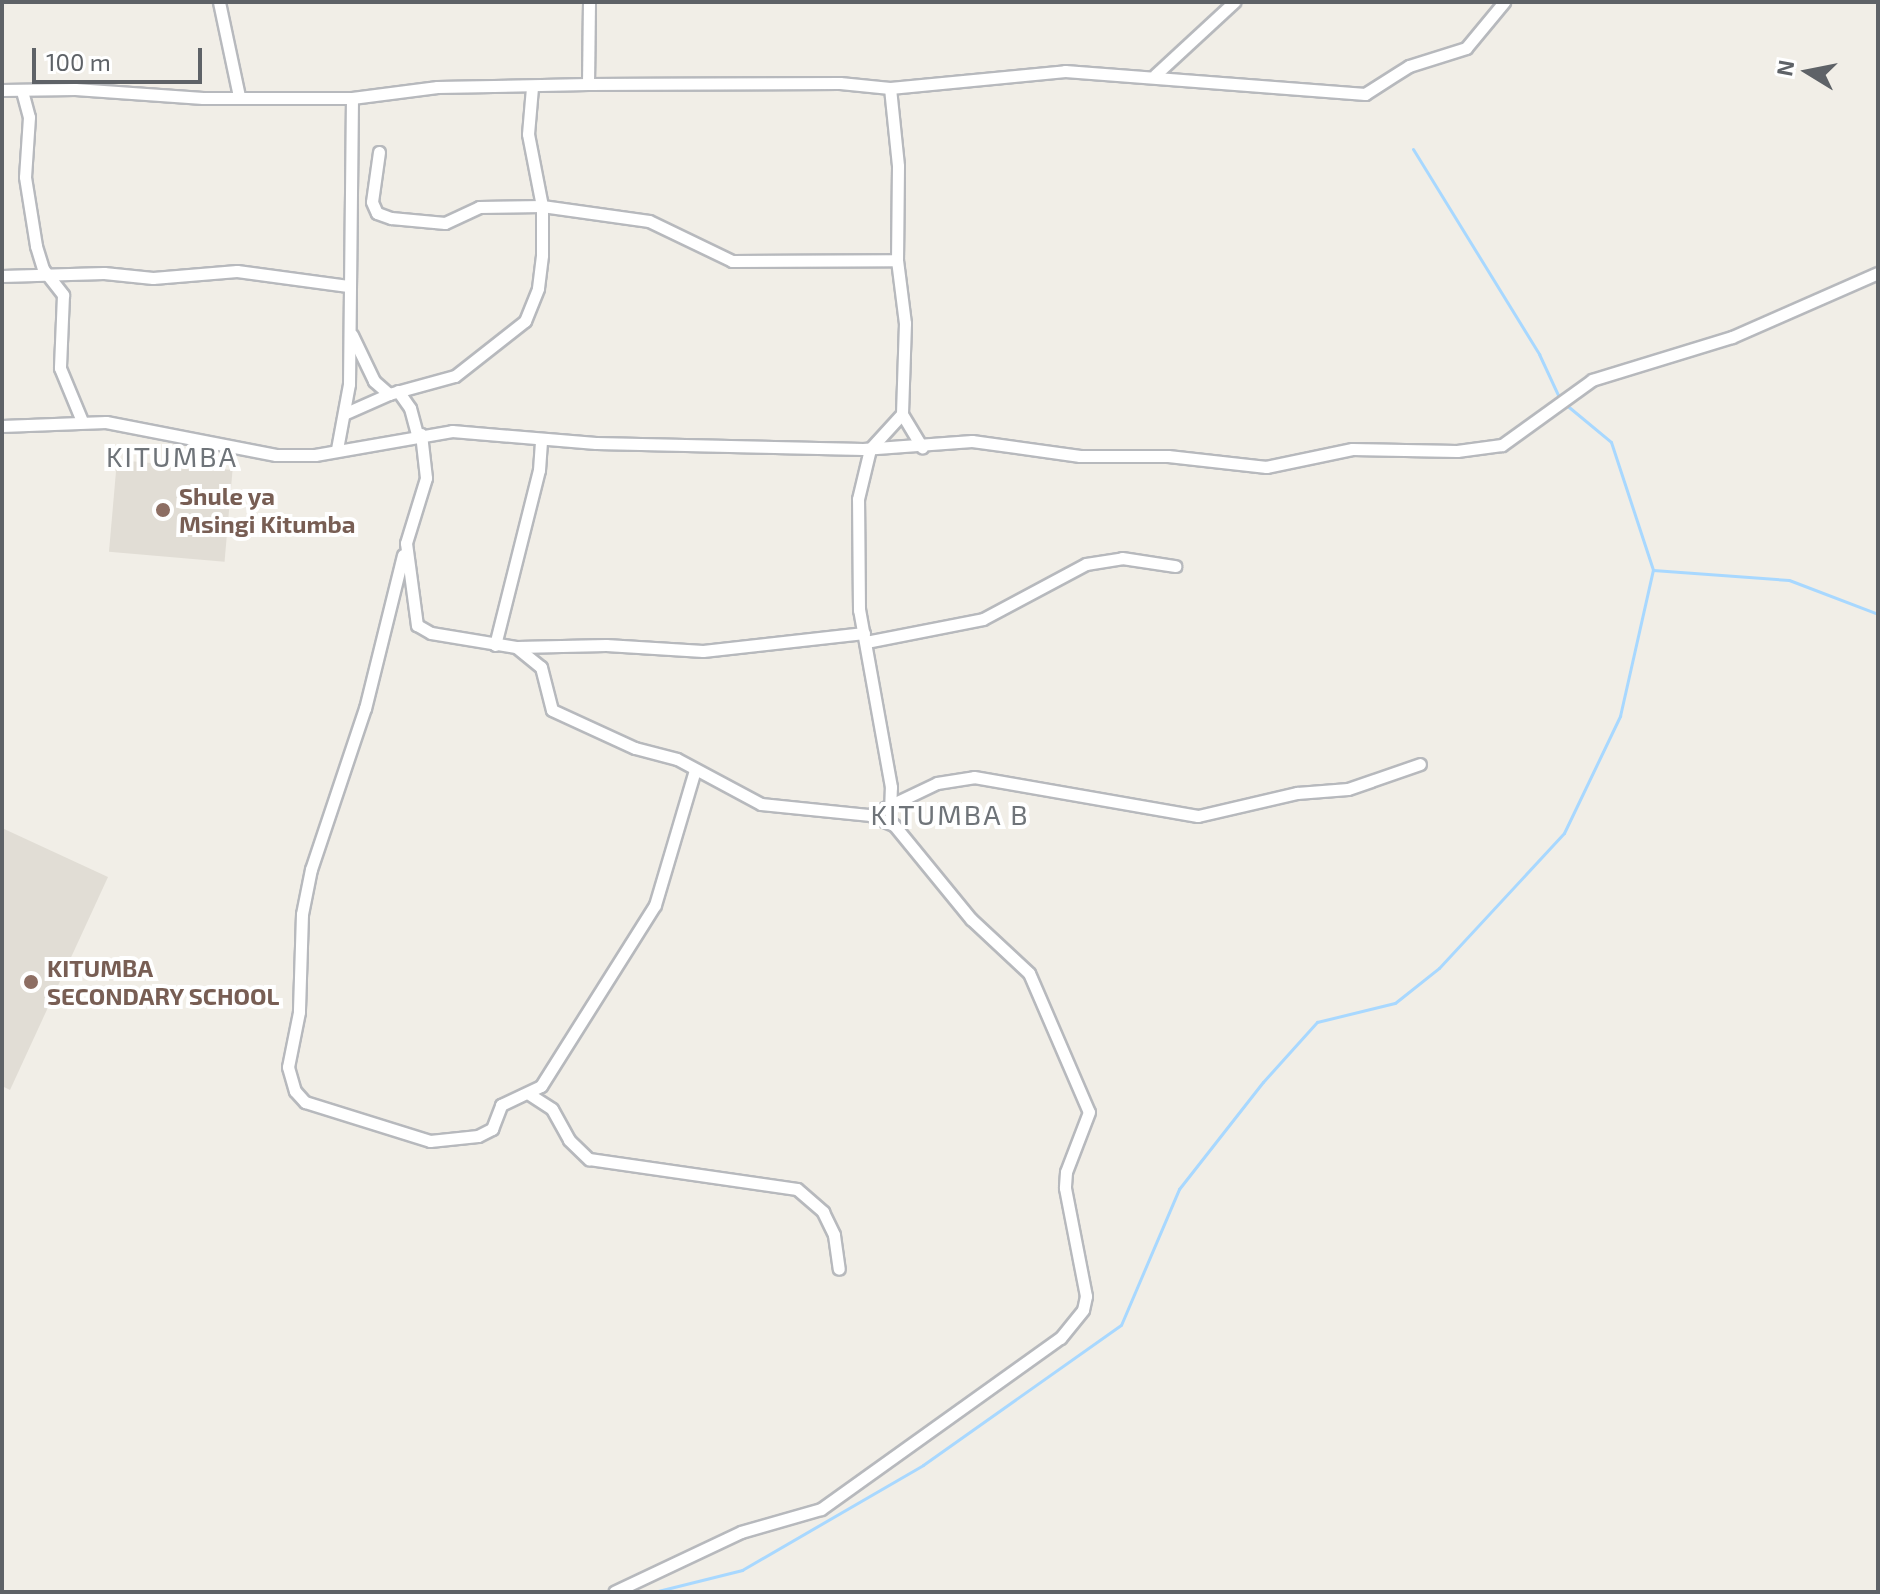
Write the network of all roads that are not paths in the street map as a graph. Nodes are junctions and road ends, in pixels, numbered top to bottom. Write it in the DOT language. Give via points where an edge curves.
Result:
graph roads {
  1 [pos="219,2"];
  2 [pos="589,2"];
  3 [pos="1234,2"];
  4 [pos="1504,2"];
  5 [pos="1155,75"];
  6 [pos="588,84"];
  7 [pos="532,87"];
  8 [pos="890,88"];
  9 [pos="2,90"];
  10 [pos="22,91"];
  11 [pos="239,96"];
  12 [pos="352,98"];
  13 [pos="379,152"];
  14 [pos="542,206"];
  15 [pos="897,260"];
  16 [pos="1878,273"];
  17 [pos="2,276"];
  18 [pos="51,277"];
  19 [pos="348,286"];
  20 [pos="348,326"];
  21 [pos="394,393"];
  22 [pos="346,413"];
  23 [pos="902,414"];
  24 [pos="82,421"];
  25 [pos="2,426"];
  26 [pos="419,434"];
  27 [pos="541,439"];
  28 [pos="922,447"];
  29 [pos="337,449"];
  30 [pos="870,449"];
  31 [pos="406,543"];
  32 [pos="1175,566"];
  33 [pos="865,638"];
  34 [pos="495,645"];
  35 [pos="516,647"];
  36 [pos="1420,764"];
  37 [pos="695,770"];
  38 [pos="890,807"];
  39 [pos="870,815"];
  40 [pos="894,825"];
  41 [pos="529,1094"];
  42 [pos="839,1269"];
  43 [pos="614,1592"];
  1 -- 11 [label="street"];
  2 -- 6 [label="street"];
  3 -- 5 [label="street"];
  4 -- 5 [label="street" via="1466,48 1409,66 1365,94"];
  5 -- 8 [label="street" via="1026,71"];
  6 -- 7 [label="street"];
  6 -- 8 [label="street"];
  7 -- 12 [label="street" via="437,87"];
  7 -- 14 [label="street" via="528,134"];
  8 -- 15 [label="street" via="898,166"];
  9 -- 10 [label="street"];
  10 -- 11 [label="street"];
  10 -- 18 [label="street" via="29,117 25,177 38,258"];
  11 -- 12 [label="street"];
  12 -- 19 [label="street"];
  13 -- 14 [label="street" via="372,202 384,216 436,224 479,207"];
  14 -- 15 [label="street" via="649,221 732,261"];
  14 -- 21 [label="street" via="540,272 525,321 463,371"];
  15 -- 23 [label="street" via="905,323"];
  16 -- 28 [label="street" via="1732,337 1604,375 1577,388 1518,438 1502,445 1457,451 1352,449 1266,467 1168,456 1080,456 972,441"];
  17 -- 18 [label="street"];
  18 -- 19 [label="street" via="237,271"];
  18 -- 24 [label="street" via="65,305 60,368"];
  19 -- 20 [label="street"];
  20 -- 21 [label="street" via="370,374"];
  20 -- 22 [label="street"];
  21 -- 22 [label="street"];
  21 -- 26 [label="street" via="410,408"];
  22 -- 29 [label="street"];
  23 -- 28 [label="street"];
  23 -- 30 [label="street"];
  24 -- 25 [label="street"];
  24 -- 29 [label="street" via="276,455"];
  26 -- 27 [label="street"];
  26 -- 29 [label="street"];
  26 -- 31 [label="street" via="426,478"];
  27 -- 30 [label="street"];
  27 -- 34 [label="street" via="539,470"];
  28 -- 30 [label="street"];
  30 -- 33 [label="street" via="858,499 856,583"];
  31 -- 34 [label="street" via="417,625 431,633"];
  31 -- 41 [label="street" via="351,758 311,869 302,914 299,1012 289,1078 305,1102 430,1141 478,1136 492,1129 501,1105"];
  32 -- 33 [label="street" via="1122,558 1086,564 983,619"];
  33 -- 35 [label="street" via="703,651"];
  33 -- 38 [label="street"];
  34 -- 35 [label="street"];
  35 -- 37 [label="street" via="541,667 552,710"];
  36 -- 38 [label="street" via="1348,789 1297,793 1198,816 974,777 937,783"];
  37 -- 39 [label="street" via="761,804"];
  37 -- 41 [label="street" via="655,905 548,1076"];
  38 -- 39 [label="street"];
  38 -- 40 [label="street"];
  39 -- 40 [label="street"];
  40 -- 43 [label="street" via="971,919 1029,973 1085,1094 1088,1121 1066,1172 1065,1188 1088,1284 1083,1310 1060,1338 821,1509 741,1532"];
  41 -- 42 [label="street" via="552,1109 569,1140 589,1159 797,1189 823,1212 834,1235"];
}
